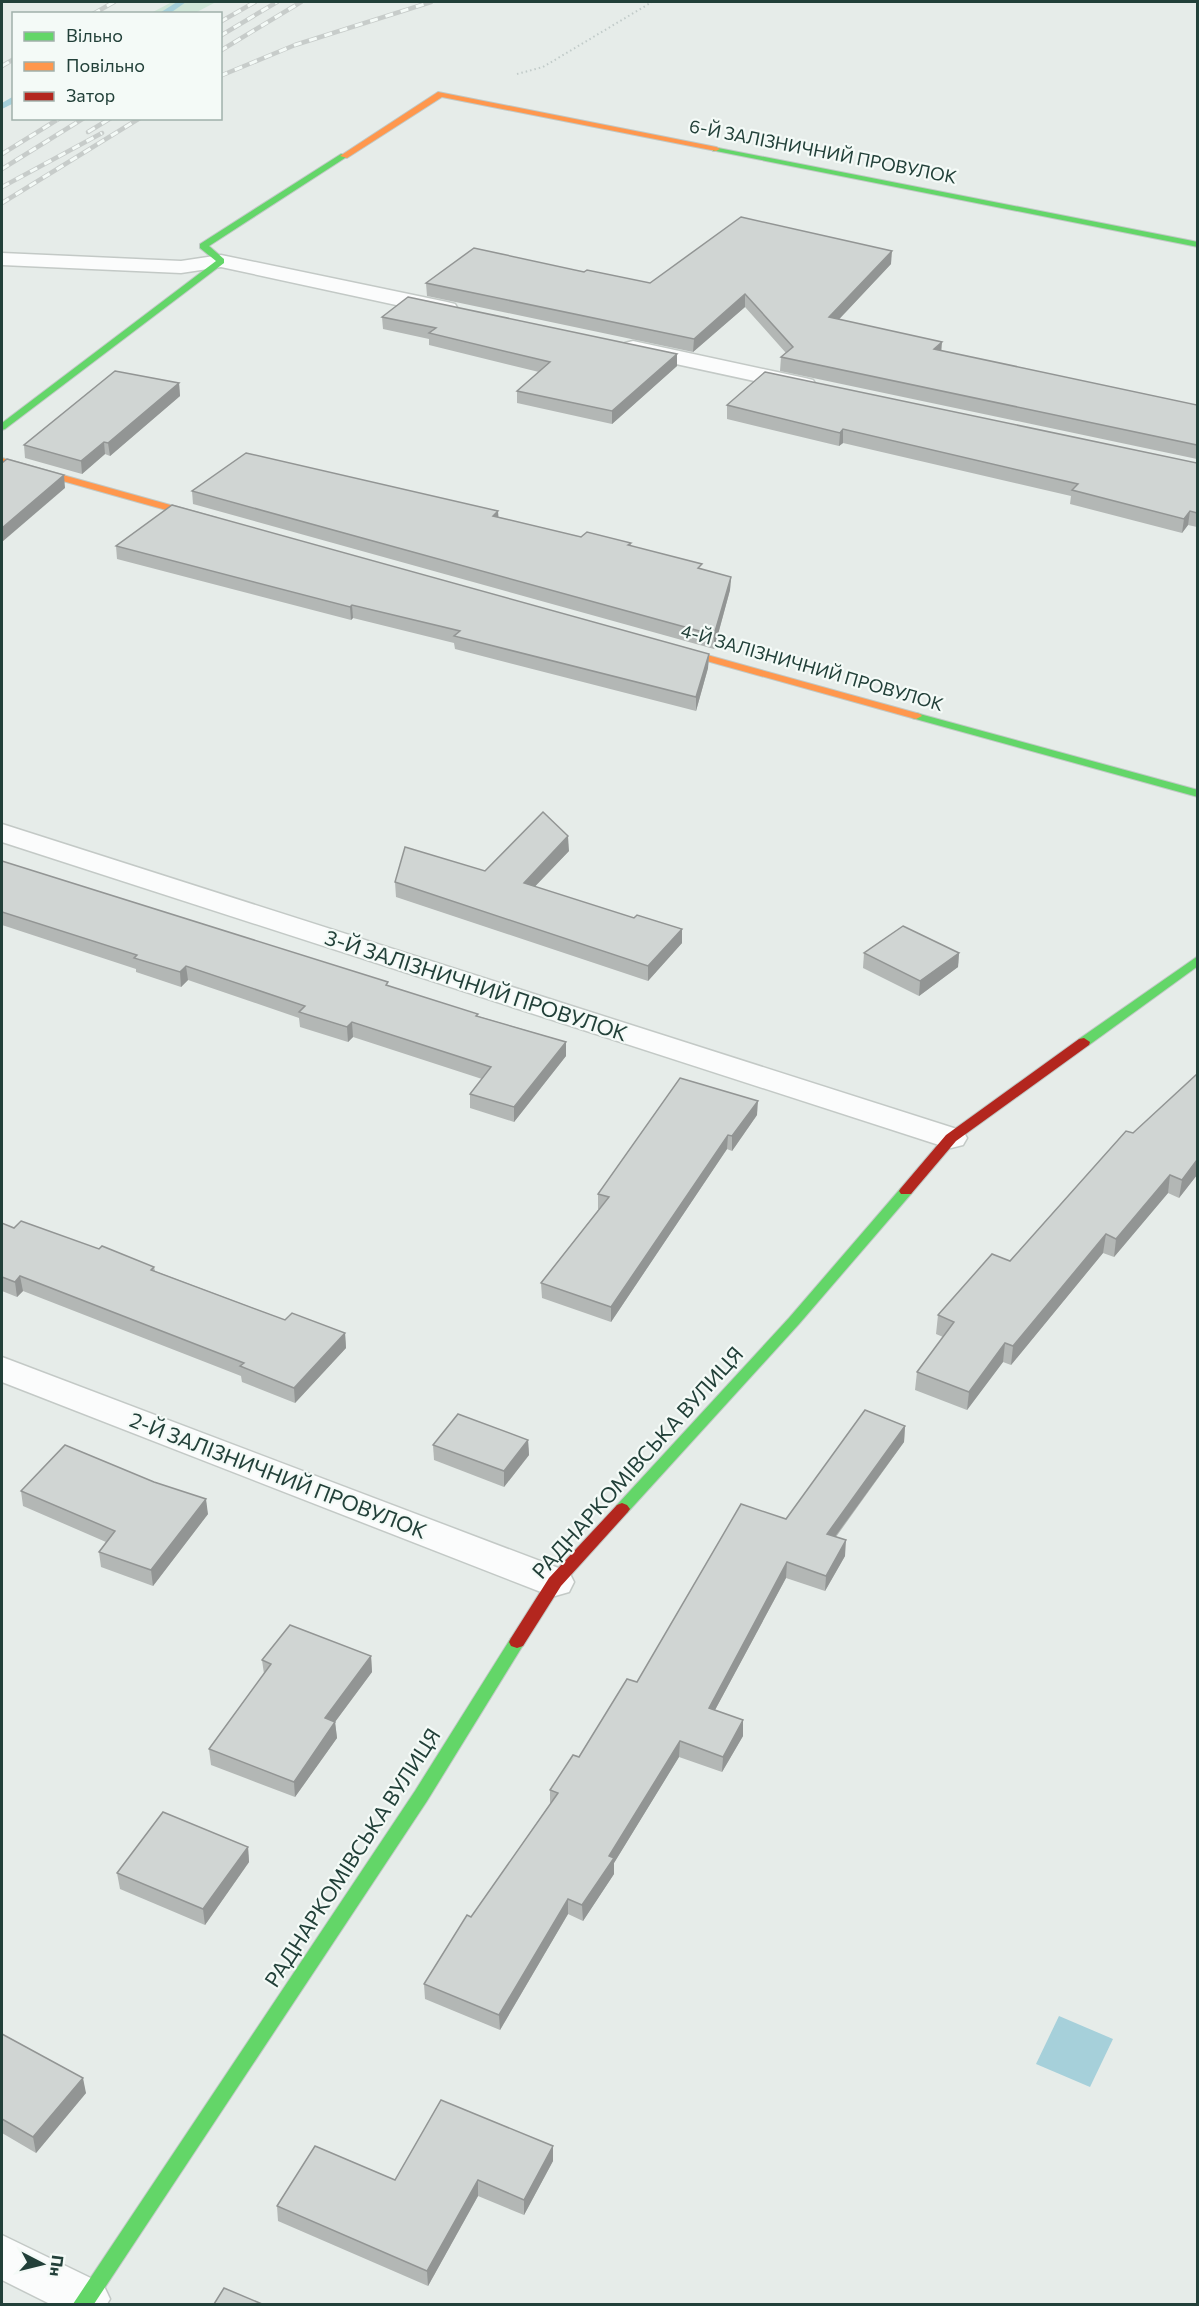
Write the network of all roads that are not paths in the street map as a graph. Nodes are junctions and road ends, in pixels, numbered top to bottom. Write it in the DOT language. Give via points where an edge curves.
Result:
graph roads {
  1 [pos="1197,244"];
  2 [pos="2,259"];
  3 [pos="221,261"];
  4 [pos="465,312"];
  5 [pos="616,345"];
  6 [pos="825,389"];
  7 [pos="2,428"];
  8 [pos="2,461"];
  9 [pos="231,525"];
  10 [pos="645,640"];
  11 [pos="1197,794"];
  12 [pos="2,833"];
  13 [pos="1197,960"];
  14 [pos="951,1138"];
  15 [pos="2,1369"];
  16 [pos="555,1582"];
  17 [pos="2,2256"];
  18 [pos="85,2302"];
  1 -- 3 [label="street, 6-Й ЗАЛІЗНИЧНИЙ ПРОВУЛОК" via="441,94 203,246"];
  2 -- 3 [label="street" via="181,267"];
  3 -- 4 [label="street"];
  3 -- 7 [label="street"];
  5 -- 6 [label="street"];
  8 -- 9 [label="street"];
  10 -- 11 [label="street, 4-Й ЗАЛІЗНИЧНИЙ ПРОВУЛОК"];
  12 -- 14 [label="street, 3-Й ЗАЛІЗНИЧНИЙ ПРОВУЛОК"];
  13 -- 14 [label="street, РАДНАРКОМІВСЬКА ВУЛИЦЯ"];
  14 -- 16 [label="street, РАДНАРКОМІВСЬКА ВУЛИЦЯ" via="794,1321"];
  15 -- 16 [label="street, 2-Й ЗАЛІЗНИЧНИЙ ПРОВУЛОК"];
  16 -- 18 [label="street, РАДНАРКОМІВСЬКА ВУЛИЦЯ" via="421,1796"];
  17 -- 18 [label="street"];
}
